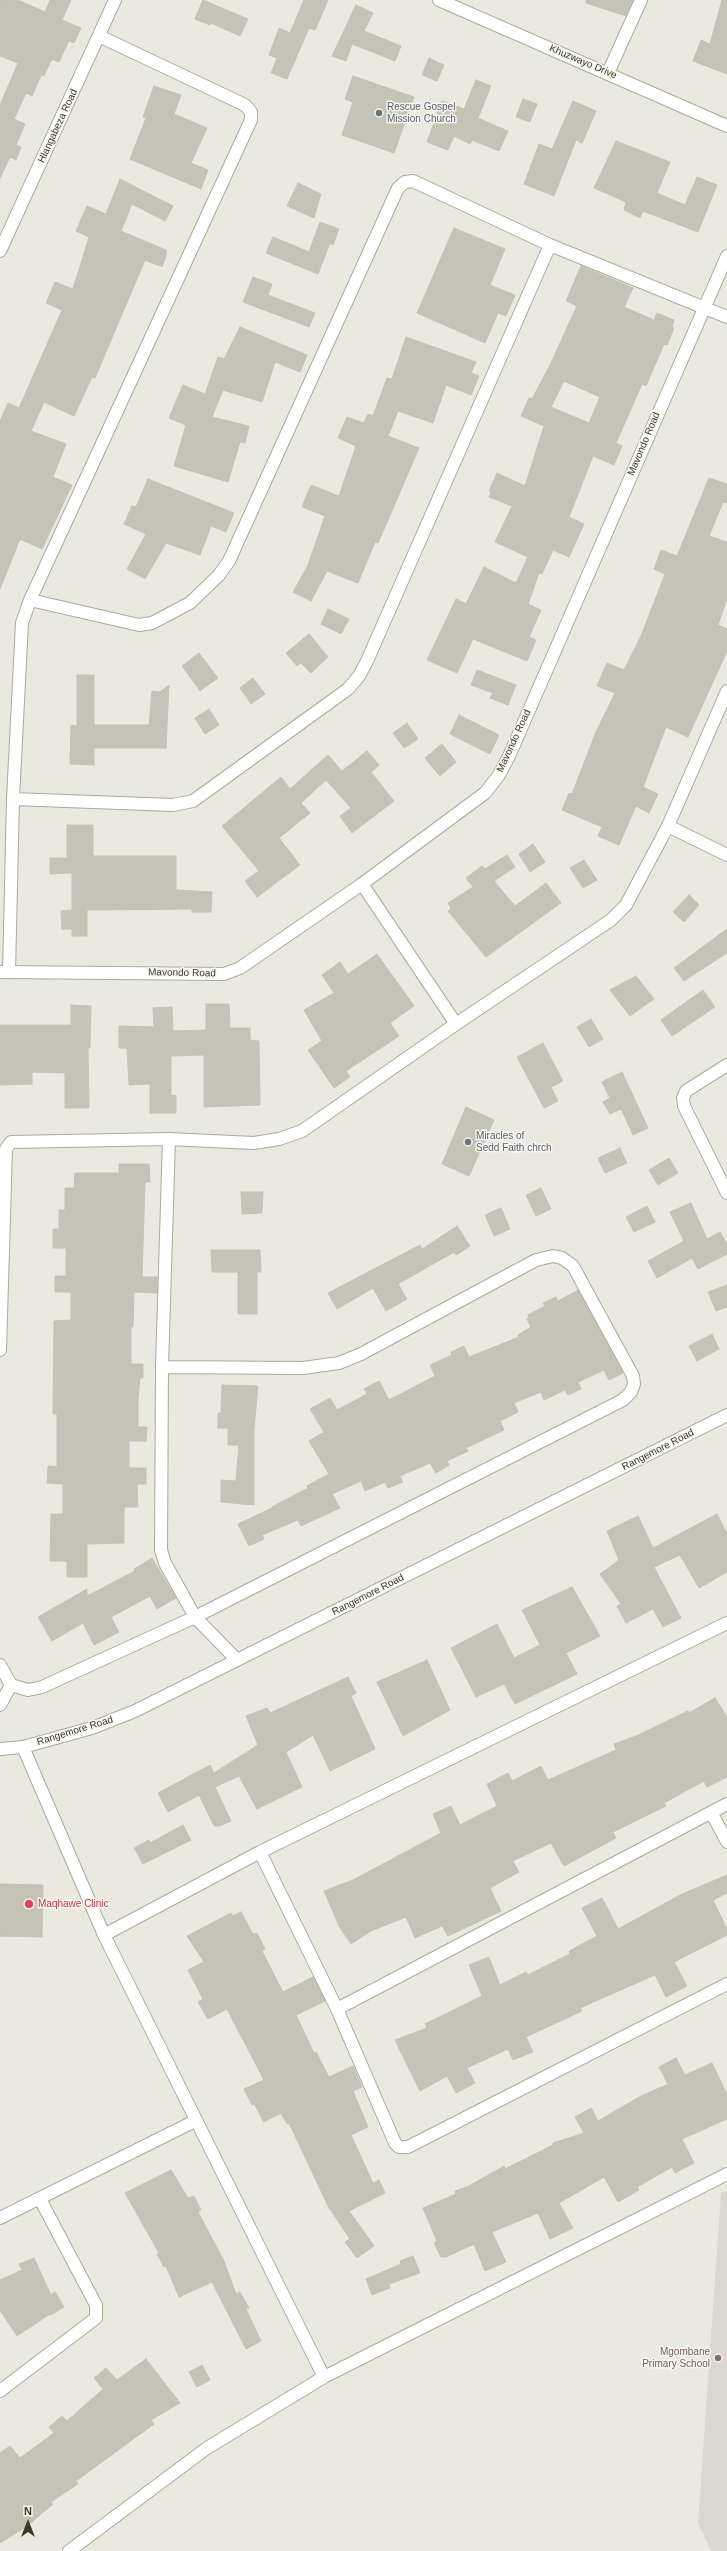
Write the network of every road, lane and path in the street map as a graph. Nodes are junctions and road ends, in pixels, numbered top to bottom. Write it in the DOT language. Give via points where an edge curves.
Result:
graph roads {
  1 [pos="115,0"];
  2 [pos="439,0"];
  3 [pos="641,0"];
  4 [pos="99,36"];
  5 [pos="608,73"];
  6 [pos="727,126"];
  7 [pos="550,245"];
  8 [pos="0,251"];
  9 [pos="727,256"];
  10 [pos="704,306"];
  11 [pos="727,317"];
  12 [pos="30,600"];
  13 [pos="727,691"];
  14 [pos="13,799"];
  15 [pos="668,826"];
  16 [pos="727,855"];
  17 [pos="362,884"];
  18 [pos="4,972"];
  19 [pos="456,1024"];
  20 [pos="727,1065"];
  21 [pos="169,1139"];
  22 [pos="727,1193"];
  23 [pos="0,1350"];
  24 [pos="162,1367"];
  25 [pos="727,1415"];
  26 [pos="196,1617"];
  27 [pos="727,1623"];
  28 [pos="237,1660"];
  29 [pos="0,1665"];
  30 [pos="11,1685"];
  31 [pos="0,1704"];
  32 [pos="23,1747"];
  33 [pos="0,1749"];
  34 [pos="727,1804"];
  35 [pos="711,1812"];
  36 [pos="727,1842"];
  37 [pos="260,1852"];
  38 [pos="104,1935"];
  39 [pos="727,1984"];
  40 [pos="337,2009"];
  41 [pos="196,2121"];
  42 [pos="727,2174"];
  43 [pos="40,2199"];
  44 [pos="0,2218"];
  45 [pos="324,2377"];
  46 [pos="0,2392"];
  47 [pos="69,2551"];
  1 -- 4 [label="street, Hlangabeza Road"];
  2 -- 5 [label="street, Khuzwayo Drive"];
  3 -- 5 [label="street"];
  4 -- 8 [label="street, Hlangabeza Road"];
  4 -- 12 [label="street" via="245,105 252,112 251,120"];
  5 -- 6 [label="street, Khuzwayo Drive"];
  7 -- 10 [label="street"];
  7 -- 12 [label="street" via="413,181 405,182 398,188 229,561 219,575 190,603 152,623 139,625"];
  7 -- 14 [label="street" via="367,661 348,689 193,801 173,805"];
  9 -- 10 [label="street, Mavondo Road"];
  10 -- 11 [label="street"];
  10 -- 17 [label="street, Mavondo Road" via="499,775 485,793"];
  12 -- 14 [label="street" via="19,640"];
  13 -- 15 [label="street"];
  14 -- 18 [label="street"];
  15 -- 16 [label="street"];
  15 -- 19 [label="street" via="626,905 611,920"];
  17 -- 18 [label="street, Mavondo Road" via="240,968 224,974"];
  17 -- 19 [label="street"];
  19 -- 21 [label="street" via="302,1131 279,1139 254,1143"];
  20 -- 22 [label="street" via="686,1091 683,1098 684,1106"];
  21 -- 23 [label="street" via="15,1140 9,1144 6,1150"];
  21 -- 24 [label="street"];
  24 -- 26 [label="street" via="161,1550"];
  24 -- 26 [label="street" via="303,1368 340,1363 536,1260 552,1256 562,1258 573,1266 633,1376 631,1392 623,1400"];
  25 -- 28 [label="street, Rangemore Road"];
  26 -- 28 [label="street"];
  26 -- 30 [label="street" via="42,1687 28,1690"];
  27 -- 37 [label="street"];
  28 -- 32 [label="street, Rangemore Road" via="135,1711 92,1728"];
  29 -- 30 [label="street"];
  30 -- 31 [label="street"];
  32 -- 33 [label="street, Rangemore Road"];
  32 -- 38 [label="street"];
  34 -- 35 [label="street"];
  35 -- 36 [label="street"];
  35 -- 40 [label="street"];
  37 -- 38 [label="street"];
  37 -- 40 [label="street"];
  38 -- 41 [label="street"];
  39 -- 40 [label="street" via="402,2148 395,2143"];
  41 -- 43 [label="street"];
  41 -- 45 [label="street"];
  42 -- 45 [label="street"];
  43 -- 44 [label="street"];
  43 -- 46 [label="street" via="96,2305 96,2318"];
  45 -- 47 [label="street" via="207,2448"];
}
